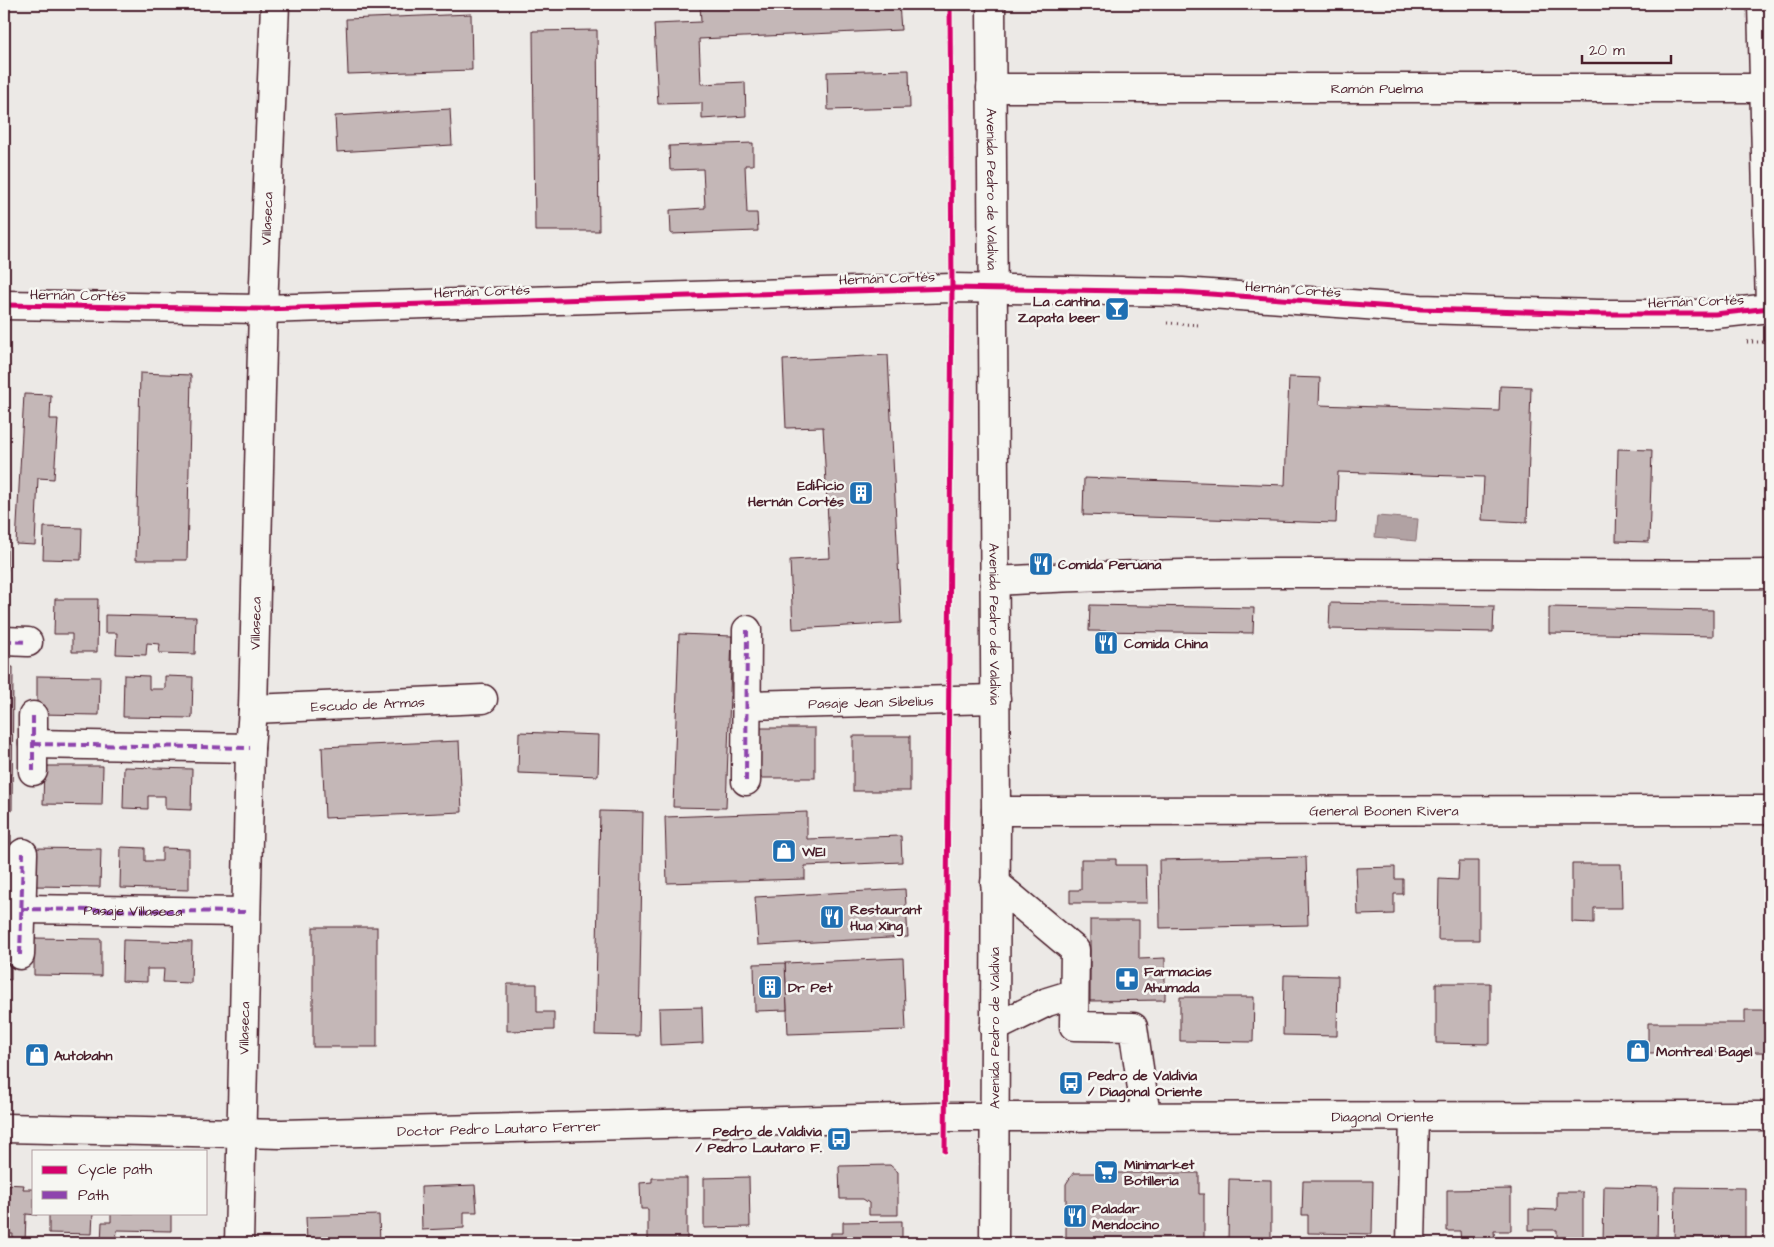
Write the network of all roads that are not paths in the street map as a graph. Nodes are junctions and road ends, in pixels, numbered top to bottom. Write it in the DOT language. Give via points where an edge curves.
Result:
graph roads {
  1 [pos="275,4"];
  2 [pos="991,4"];
  3 [pos="1762,4"];
  4 [pos="991,88"];
  5 [pos="1764,88"];
  6 [pos="992,289"];
  7 [pos="4,305"];
  8 [pos="1770,307"];
  9 [pos="264,309"];
  10 [pos="1770,574"];
  11 [pos="995,581"];
  12 [pos="747,630"];
  13 [pos="483,698"];
  14 [pos="996,699"];
  15 [pos="746,705"];
  16 [pos="253,709"];
  17 [pos="32,716"];
  18 [pos="33,744"];
  19 [pos="250,748"];
  20 [pos="33,771"];
  21 [pos="746,781"];
  22 [pos="1770,810"];
  23 [pos="996,811"];
  24 [pos="22,853"];
  25 [pos="995,883"];
  26 [pos="21,909"];
  27 [pos="246,912"];
  28 [pos="20,955"];
  29 [pos="1074,994"];
  30 [pos="994,1028"];
  31 [pos="1146,1116"];
  32 [pos="1770,1116"];
  33 [pos="994,1117"];
  34 [pos="1414,1117"];
  35 [pos="4,1128"];
  36 [pos="242,1133"];
  37 [pos="239,1243"];
  38 [pos="994,1243"];
  39 [pos="1411,1243"];
  1 -- 9 [label="street, Villaseca"];
  2 -- 4 [label="street, Avenida Pedro de Valdivia"];
  3 -- 5 [label="street"];
  4 -- 5 [label="street, Ramón Puelma"];
  4 -- 6 [label="street, Avenida Pedro de Valdivia"];
  5 -- 8 [label="street"];
  6 -- 8 [label="street, Hernán Cortés" via="1182,292 1421,309 1598,314 1716,314"];
  6 -- 9 [label="street, Hernán Cortés"];
  6 -- 11 [label="street, Avenida Pedro de Valdivia"];
  7 -- 9 [label="street, Hernán Cortés"];
  9 -- 16 [label="street, Villaseca"];
  10 -- 11 [label="street" via="1348,573"];
  11 -- 14 [label="street, Avenida Pedro de Valdivia"];
  12 -- 15 [label="street"];
  13 -- 16 [label="street, Escudo de Armas"];
  14 -- 15 [label="street, Pasaje Jean Sibelius"];
  14 -- 23 [label="street, Avenida Pedro de Valdivia"];
  15 -- 21 [label="street"];
  16 -- 19 [label="street, Villaseca"];
  17 -- 18 [label="street"];
  18 -- 19 [label="street"];
  18 -- 20 [label="street"];
  19 -- 27 [label="street, Villaseca"];
  22 -- 23 [label="street, General Boonen Rivera"];
  23 -- 25 [label="street, Avenida Pedro de Valdivia"];
  24 -- 26 [label="street"];
  25 -- 29 [label="street" via="1075,950"];
  25 -- 30 [label="street, Avenida Pedro de Valdivia"];
  26 -- 27 [label="street, Pasaje Villaseca"];
  26 -- 28 [label="street"];
  27 -- 36 [label="street, Villaseca"];
  29 -- 30 [label="street" via="1047,1002"];
  29 -- 31 [label="street" via="1074,1026 1133,1027"];
  30 -- 33 [label="street, Avenida Pedro de Valdivia"];
  31 -- 33 [label="street, Diagonal Oriente"];
  31 -- 34 [label="street, Diagonal Oriente"];
  32 -- 34 [label="street, Diagonal Oriente"];
  33 -- 36 [label="street, Doctor Pedro Lautaro Ferrer"];
  33 -- 38 [label="street, Avenida Pedro de Valdivia"];
  34 -- 39 [label="street"];
  35 -- 36 [label="street, Doctor Pedro Lautaro Ferrer"];
  36 -- 37 [label="street, Villaseca"];
}
